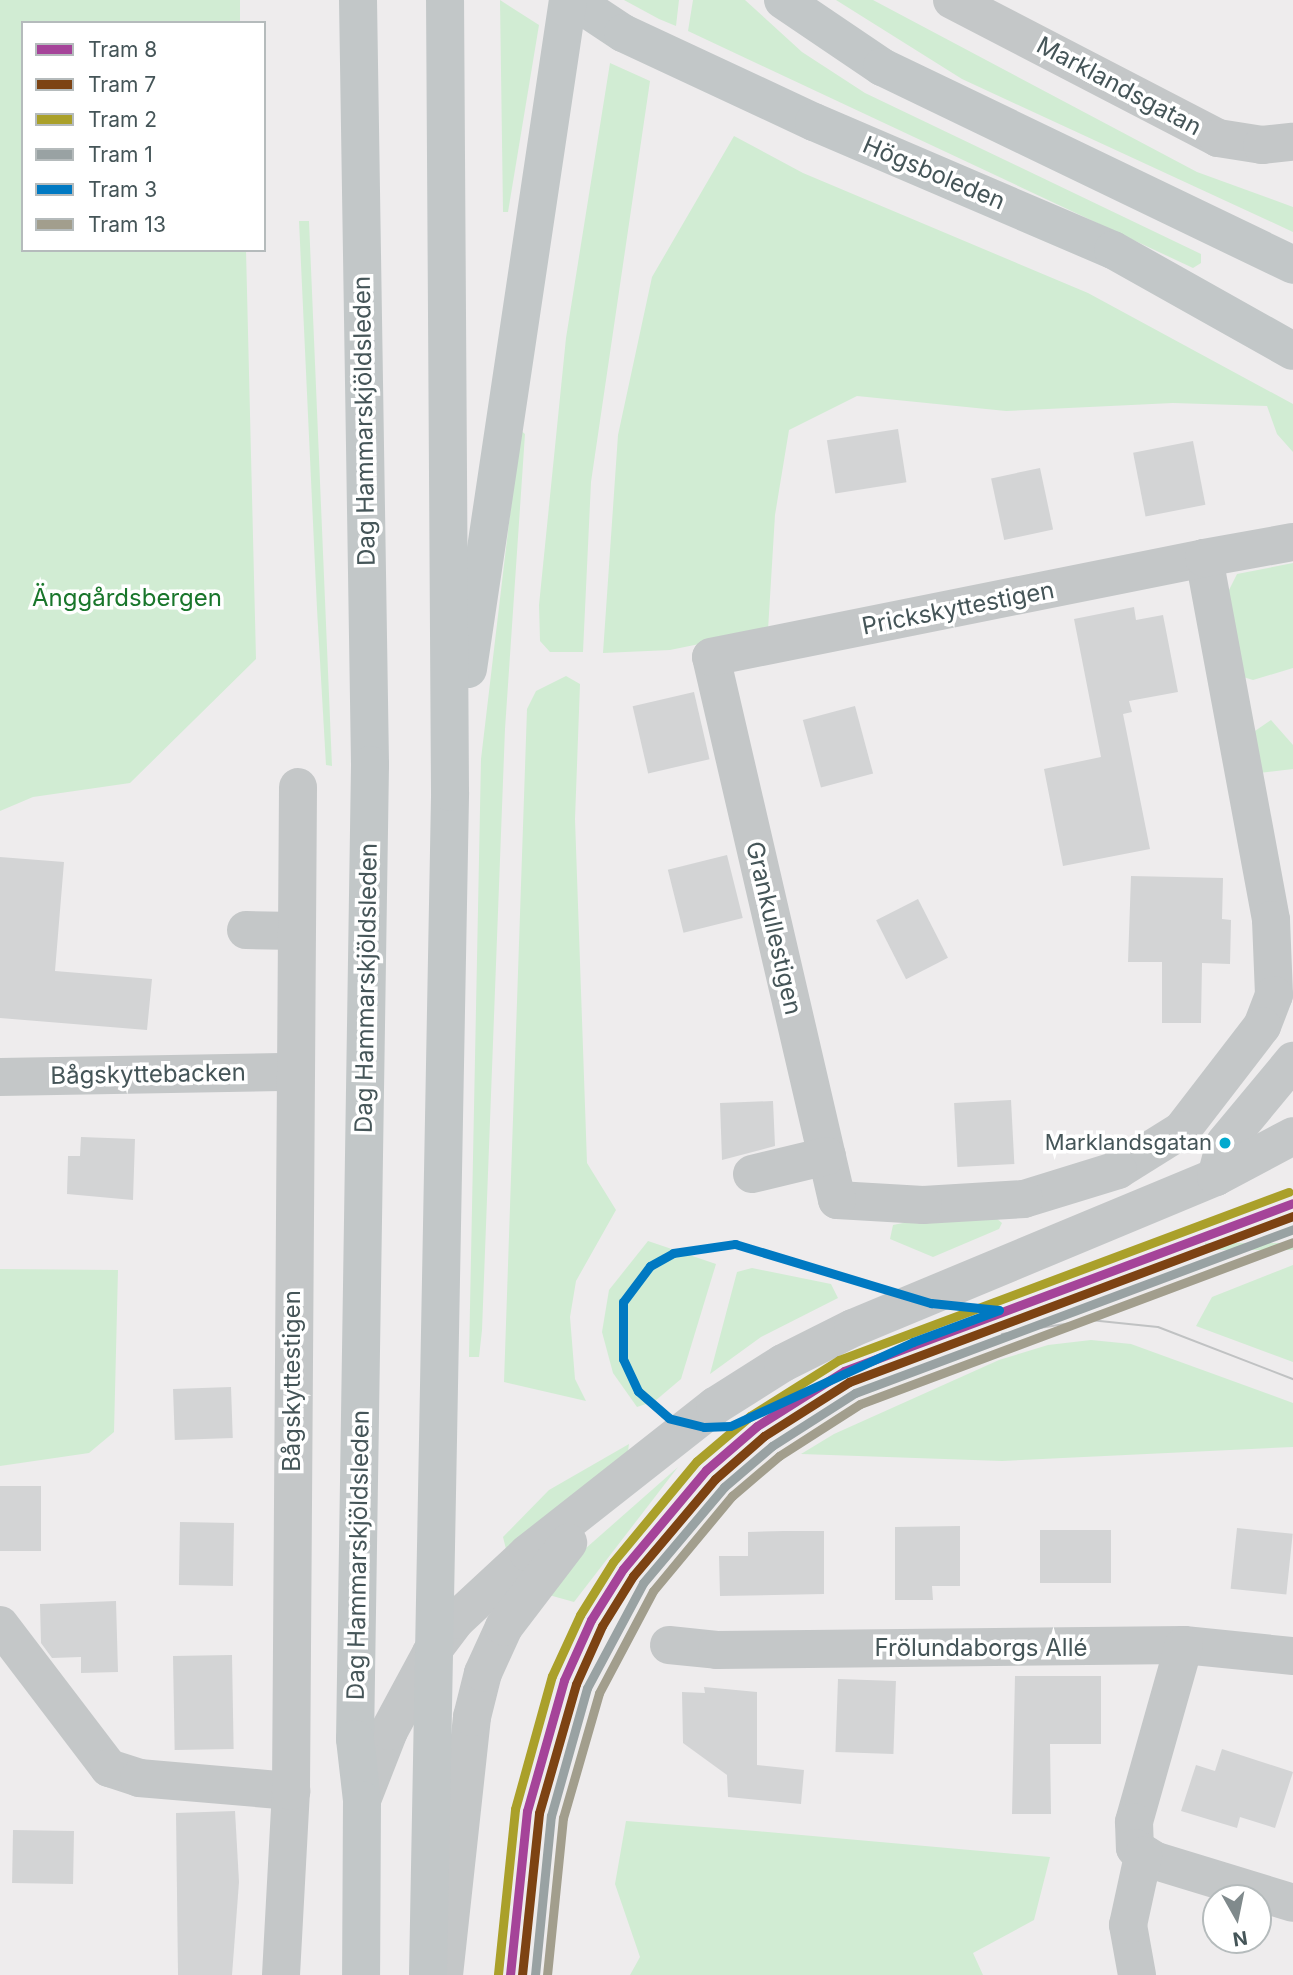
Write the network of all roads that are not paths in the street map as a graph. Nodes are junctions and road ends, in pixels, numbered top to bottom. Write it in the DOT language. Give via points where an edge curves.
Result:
graph roads {
  1 [pos="358,0"];
  2 [pos="445,0"];
  3 [pos="570,0"];
  4 [pos="783,0"];
  5 [pos="969,4"];
  6 [pos="1017,15"];
  7 [pos="1293,142"];
  8 [pos="1293,265"];
  9 [pos="1256,328"];
  10 [pos="1293,351"];
  11 [pos="1293,360"];
  12 [pos="1293,542"];
  13 [pos="1204,558"];
  14 [pos="711,657"];
  15 [pos="298,787"];
  16 [pos="450,792"];
  17 [pos="246,930"];
  18 [pos="296,931"];
  19 [pos="1293,1061"];
  20 [pos="295,1072"];
  21 [pos="0,1077"];
  22 [pos="1293,1136"];
  23 [pos="827,1156"];
  24 [pos="752,1174"];
  25 [pos="1216,1177"];
  26 [pos="600,1503"];
  27 [pos="0,1625"];
  28 [pos="669,1645"];
  29 [pos="1184,1645"];
  30 [pos="431,1653"];
  31 [pos="1293,1656"];
  32 [pos="291,1791"];
  33 [pos="362,1800"];
  34 [pos="1143,1856"];
  35 [pos="1293,1903"];
  36 [pos="281,1975"];
  37 [pos="361,1975"];
  38 [pos="428,1975"];
  39 [pos="444,1975"];
  40 [pos="1137,1975"];
  1 -- 33 [label="main road, Dag Hammarskjöldsleden" via="370,765 355,1739"];
  2 -- 16 [label="main road"];
  3 -- 9 [label="main road, Högsboleden" via="623,33 711,74 1112,250"];
  3 -- 16 [label="main road"];
  4 -- 8 [label="main road" via="881,67"];
  5 -- 6 [label="street, Marklandsgatan"];
  6 -- 7 [label="street, Marklandsgatan" via="1218,138 1262,145"];
  9 -- 10 [label="main road, Högsboleden"];
  9 -- 11 [label="street"];
  12 -- 13 [label="street, Prickskyttestigen"];
  13 -- 14 [label="street, Prickskyttestigen"];
  13 -- 23 [label="street, Grankullestigen" via="1271,920 1274,995 1250,1043 1182,1130 1118,1170 1024,1199 923,1205 837,1200"];
  14 -- 23 [label="street, Grankullestigen"];
  15 -- 18 [label="street, Bågskyttestigen"];
  16 -- 30 [label="main road" via="443,1306"];
  17 -- 18 [label="street"];
  18 -- 20 [label="street, Bågskyttestigen"];
  19 -- 25 [label="street" via="1225,1143"];
  20 -- 21 [label="street, Bågskyttebacken"];
  20 -- 32 [label="street, Bågskyttestigen"];
  22 -- 25 [label="street"];
  23 -- 24 [label="street"];
  25 -- 26 [label="street" via="1025,1253 783,1363 715,1406"];
  26 -- 30 [label="street" via="528,1553 456,1620"];
  26 -- 39 [label="street" via="519,1604 483,1673 472,1717"];
  27 -- 32 [label="street" via="109,1768 139,1778"];
  28 -- 29 [label="street, Frölundaborgs Allé" via="730,1650"];
  29 -- 31 [label="street, Frölundaborgs Allé"];
  29 -- 34 [label="street" via="1134,1822 1135,1848"];
  30 -- 33 [label="street" via="389,1731"];
  30 -- 38 [label="main road"];
  32 -- 36 [label="street, Bågskyttestigen"];
  33 -- 37 [label="main road, Dag Hammarskjöldsleden"];
  34 -- 35 [label="street"];
  34 -- 40 [label="street" via="1128,1925"];
}
